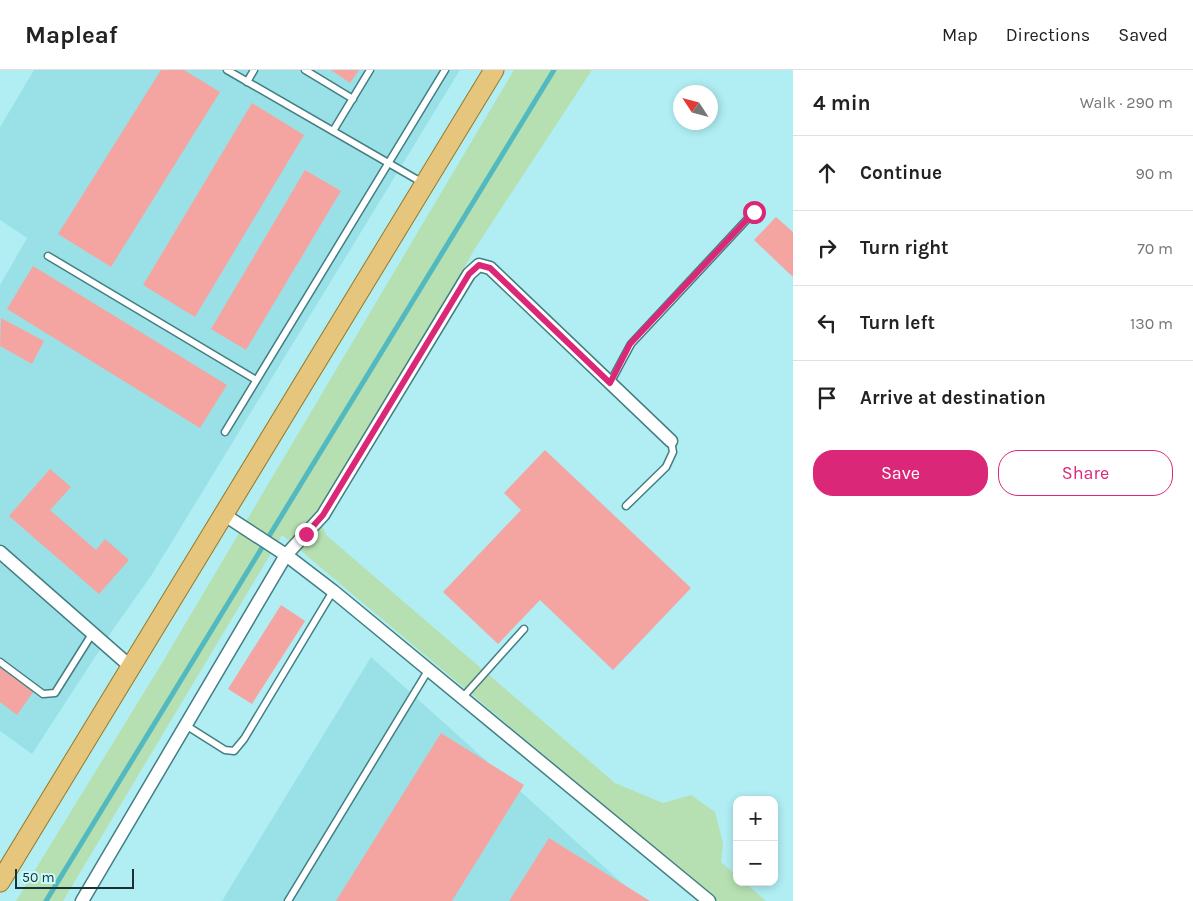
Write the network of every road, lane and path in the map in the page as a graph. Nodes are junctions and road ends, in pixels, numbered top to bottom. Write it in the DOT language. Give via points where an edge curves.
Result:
graph roads {
  1 [pos="226,70"];
  2 [pos="254,70"];
  3 [pos="305,70"];
  4 [pos="370,70"];
  5 [pos="445,70"];
  6 [pos="494,70"];
  7 [pos="247,82"];
  8 [pos="353,99"];
  9 [pos="333,131"];
  10 [pos="389,164"];
  11 [pos="424,184"];
  12 [pos="754,212"];
  13 [pos="48,256"];
  14 [pos="256,380"];
  15 [pos="610,383"];
  16 [pos="225,432"];
  17 [pos="670,441"];
  18 [pos="626,506"];
  19 [pos="223,514"];
  20 [pos="0,552"];
  21 [pos="282,552"];
  22 [pos="333,591"];
  23 [pos="524,629"];
  24 [pos="92,634"];
  25 [pos="0,662"];
  26 [pos="131,666"];
  27 [pos="428,670"];
  28 [pos="462,697"];
  29 [pos="187,726"];
  30 [pos="0,882"];
  31 [pos="82,901"];
  32 [pos="288,901"];
  33 [pos="709,901"];
  1 -- 7 [label="lane"];
  2 -- 7 [label="lane"];
  3 -- 8 [label="lane"];
  4 -- 8 [label="lane"];
  5 -- 10 [label="lane"];
  6 -- 11 [label="main road"];
  7 -- 9 [label="lane"];
  8 -- 9 [label="lane"];
  9 -- 10 [label="lane"];
  10 -- 11 [label="lane"];
  10 -- 14 [label="lane"];
  11 -- 19 [label="main road"];
  12 -- 15 [label="lane" via="630,344"];
  13 -- 14 [label="lane"];
  14 -- 16 [label="lane"];
  15 -- 17 [label="street"];
  15 -- 21 [label="street" via="490,268 479,265 469,274 323,515"];
  17 -- 18 [label="lane" via="673,452 666,467"];
  19 -- 21 [label="street"];
  19 -- 26 [label="main road"];
  20 -- 24 [label="street"];
  21 -- 22 [label="street"];
  21 -- 29 [label="street"];
  22 -- 27 [label="street"];
  22 -- 29 [label="lane" via="234,751 225,750"];
  23 -- 28 [label="lane"];
  24 -- 25 [label="lane" via="55,693 43,694"];
  24 -- 26 [label="street"];
  26 -- 30 [label="main road"];
  27 -- 28 [label="street"];
  27 -- 32 [label="lane"];
  28 -- 33 [label="street"];
  29 -- 31 [label="street"];
}
